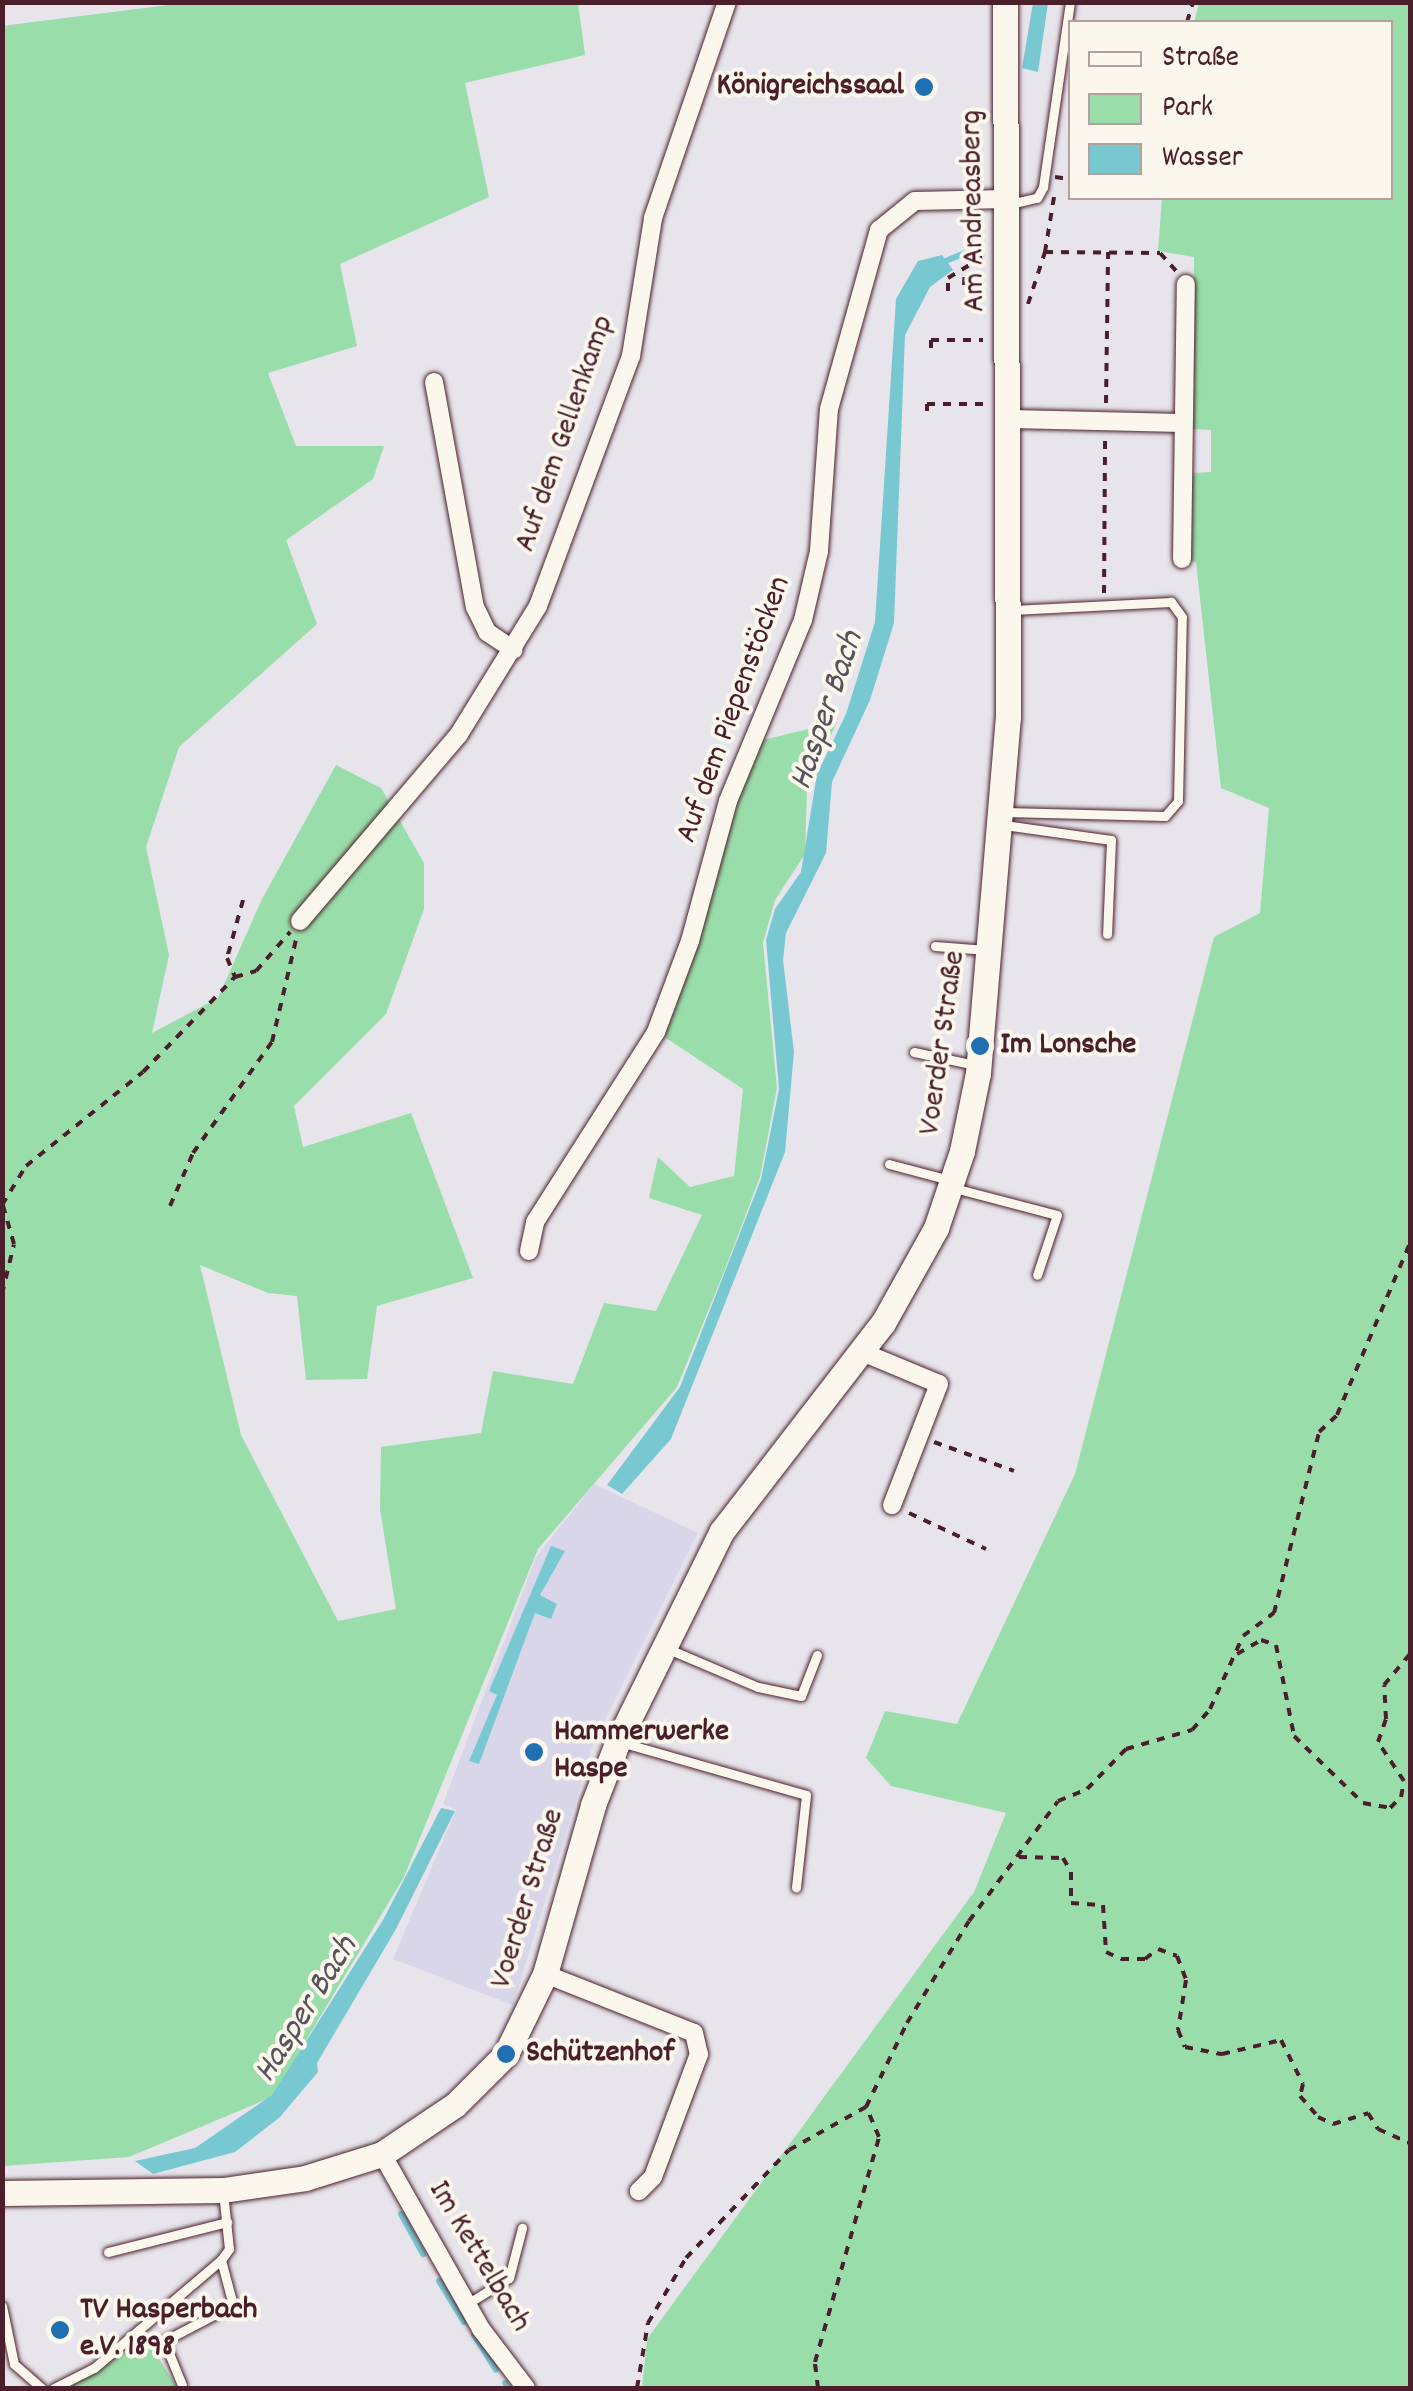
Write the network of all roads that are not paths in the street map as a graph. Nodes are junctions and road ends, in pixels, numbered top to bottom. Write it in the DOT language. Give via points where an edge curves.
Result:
graph roads {
  1 [pos="727,2"];
  2 [pos="1005,2"];
  3 [pos="1070,2"];
  4 [pos="1006,202"];
  5 [pos="1186,284"];
  6 [pos="434,382"];
  7 [pos="1010,411"];
  8 [pos="1183,422"];
  9 [pos="1182,559"];
  10 [pos="1012,610"];
  11 [pos="514,650"];
  12 [pos="1008,718"];
  13 [pos="1002,819"];
  14 [pos="300,921"];
  15 [pos="1107,934"];
  16 [pos="935,946"];
  17 [pos="989,950"];
  18 [pos="914,1052"];
  19 [pos="978,1066"];
  20 [pos="889,1164"];
  21 [pos="952,1185"];
  22 [pos="529,1251"];
  23 [pos="1037,1274"];
  24 [pos="862,1352"];
  25 [pos="892,1504"];
  26 [pos="664,1646"];
  27 [pos="816,1655"];
  28 [pos="618,1741"];
  29 [pos="796,1887"];
  30 [pos="545,1974"];
  31 [pos="382,2154"];
  32 [pos="223,2190"];
  33 [pos="638,2191"];
  34 [pos="2,2193"];
  35 [pos="227,2222"];
  36 [pos="522,2228"];
  37 [pos="108,2252"];
  38 [pos="221,2260"];
  39 [pos="467,2304"];
  40 [pos="2,2306"];
  41 [pos="182,2385"];
  42 [pos="42,2388"];
  43 [pos="54,2388"];
  44 [pos="526,2388"];
  1 -- 11 [label="street, Auf dem Gellenkamp" via="653,218 630,356 538,606"];
  2 -- 4 [label="main road, Am Andreasberg"];
  3 -- 4 [label="lane" via="1043,187 1037,198"];
  4 -- 7 [label="main road, Am Andreasberg"];
  4 -- 22 [label="street, Auf dem Piepenstöcken" via="914,201 879,230 829,409 818,552 804,620 728,802 690,942 656,1032 535,1222"];
  5 -- 8 [label="street"];
  6 -- 11 [label="street, Auf dem Gellenkamp" via="475,607 487,632"];
  7 -- 8 [label="street"];
  7 -- 10 [label="main road, Am Andreasberg"];
  8 -- 9 [label="street"];
  10 -- 12 [label="main road, Am Andreasberg"];
  10 -- 13 [label="lane" via="1170,602 1182,617 1178,801 1165,816"];
  11 -- 14 [label="street, Auf dem Gellenkamp" via="459,734"];
  12 -- 13 [label="main road, Voerder Straße"];
  13 -- 15 [label="lane" via="1111,840"];
  13 -- 17 [label="main road, Voerder Straße"];
  16 -- 17 [label="lane"];
  17 -- 19 [label="main road, Voerder Straße"];
  18 -- 19 [label="lane"];
  19 -- 21 [label="main road, Voerder Straße"];
  20 -- 21 [label="lane"];
  21 -- 23 [label="lane" via="1058,1215"];
  21 -- 24 [label="main road, Voerder Straße" via="919,1264"];
  24 -- 25 [label="street" via="939,1384"];
  24 -- 26 [label="main road, Voerder Straße" via="734,1512"];
  26 -- 27 [label="lane" via="758,1687 801,1696"];
  26 -- 28 [label="main road, Voerder Straße"];
  28 -- 29 [label="lane" via="806,1796"];
  28 -- 30 [label="main road, Voerder Straße" via="592,1804"];
  30 -- 31 [label="main road, Voerder Straße" via="506,2054 455,2105"];
  30 -- 33 [label="street" via="694,2032 699,2054 654,2177"];
  31 -- 32 [label="main road, Voerder Straße" via="305,2178"];
  31 -- 39 [label="street, Im Kettelbach"];
  32 -- 34 [label="main road, Voerder Straße"];
  32 -- 35 [label="lane"];
  35 -- 37 [label="lane"];
  35 -- 38 [label="lane" via="229,2249"];
  36 -- 39 [label="lane" via="509,2278"];
  38 -- 41 [label="lane" via="234,2305 164,2340"];
  38 -- 43 [label="lane" via="94,2368"];
  39 -- 44 [label="street, Im Kettelbach"];
  40 -- 42 [label="lane" via="14,2364"];
}
